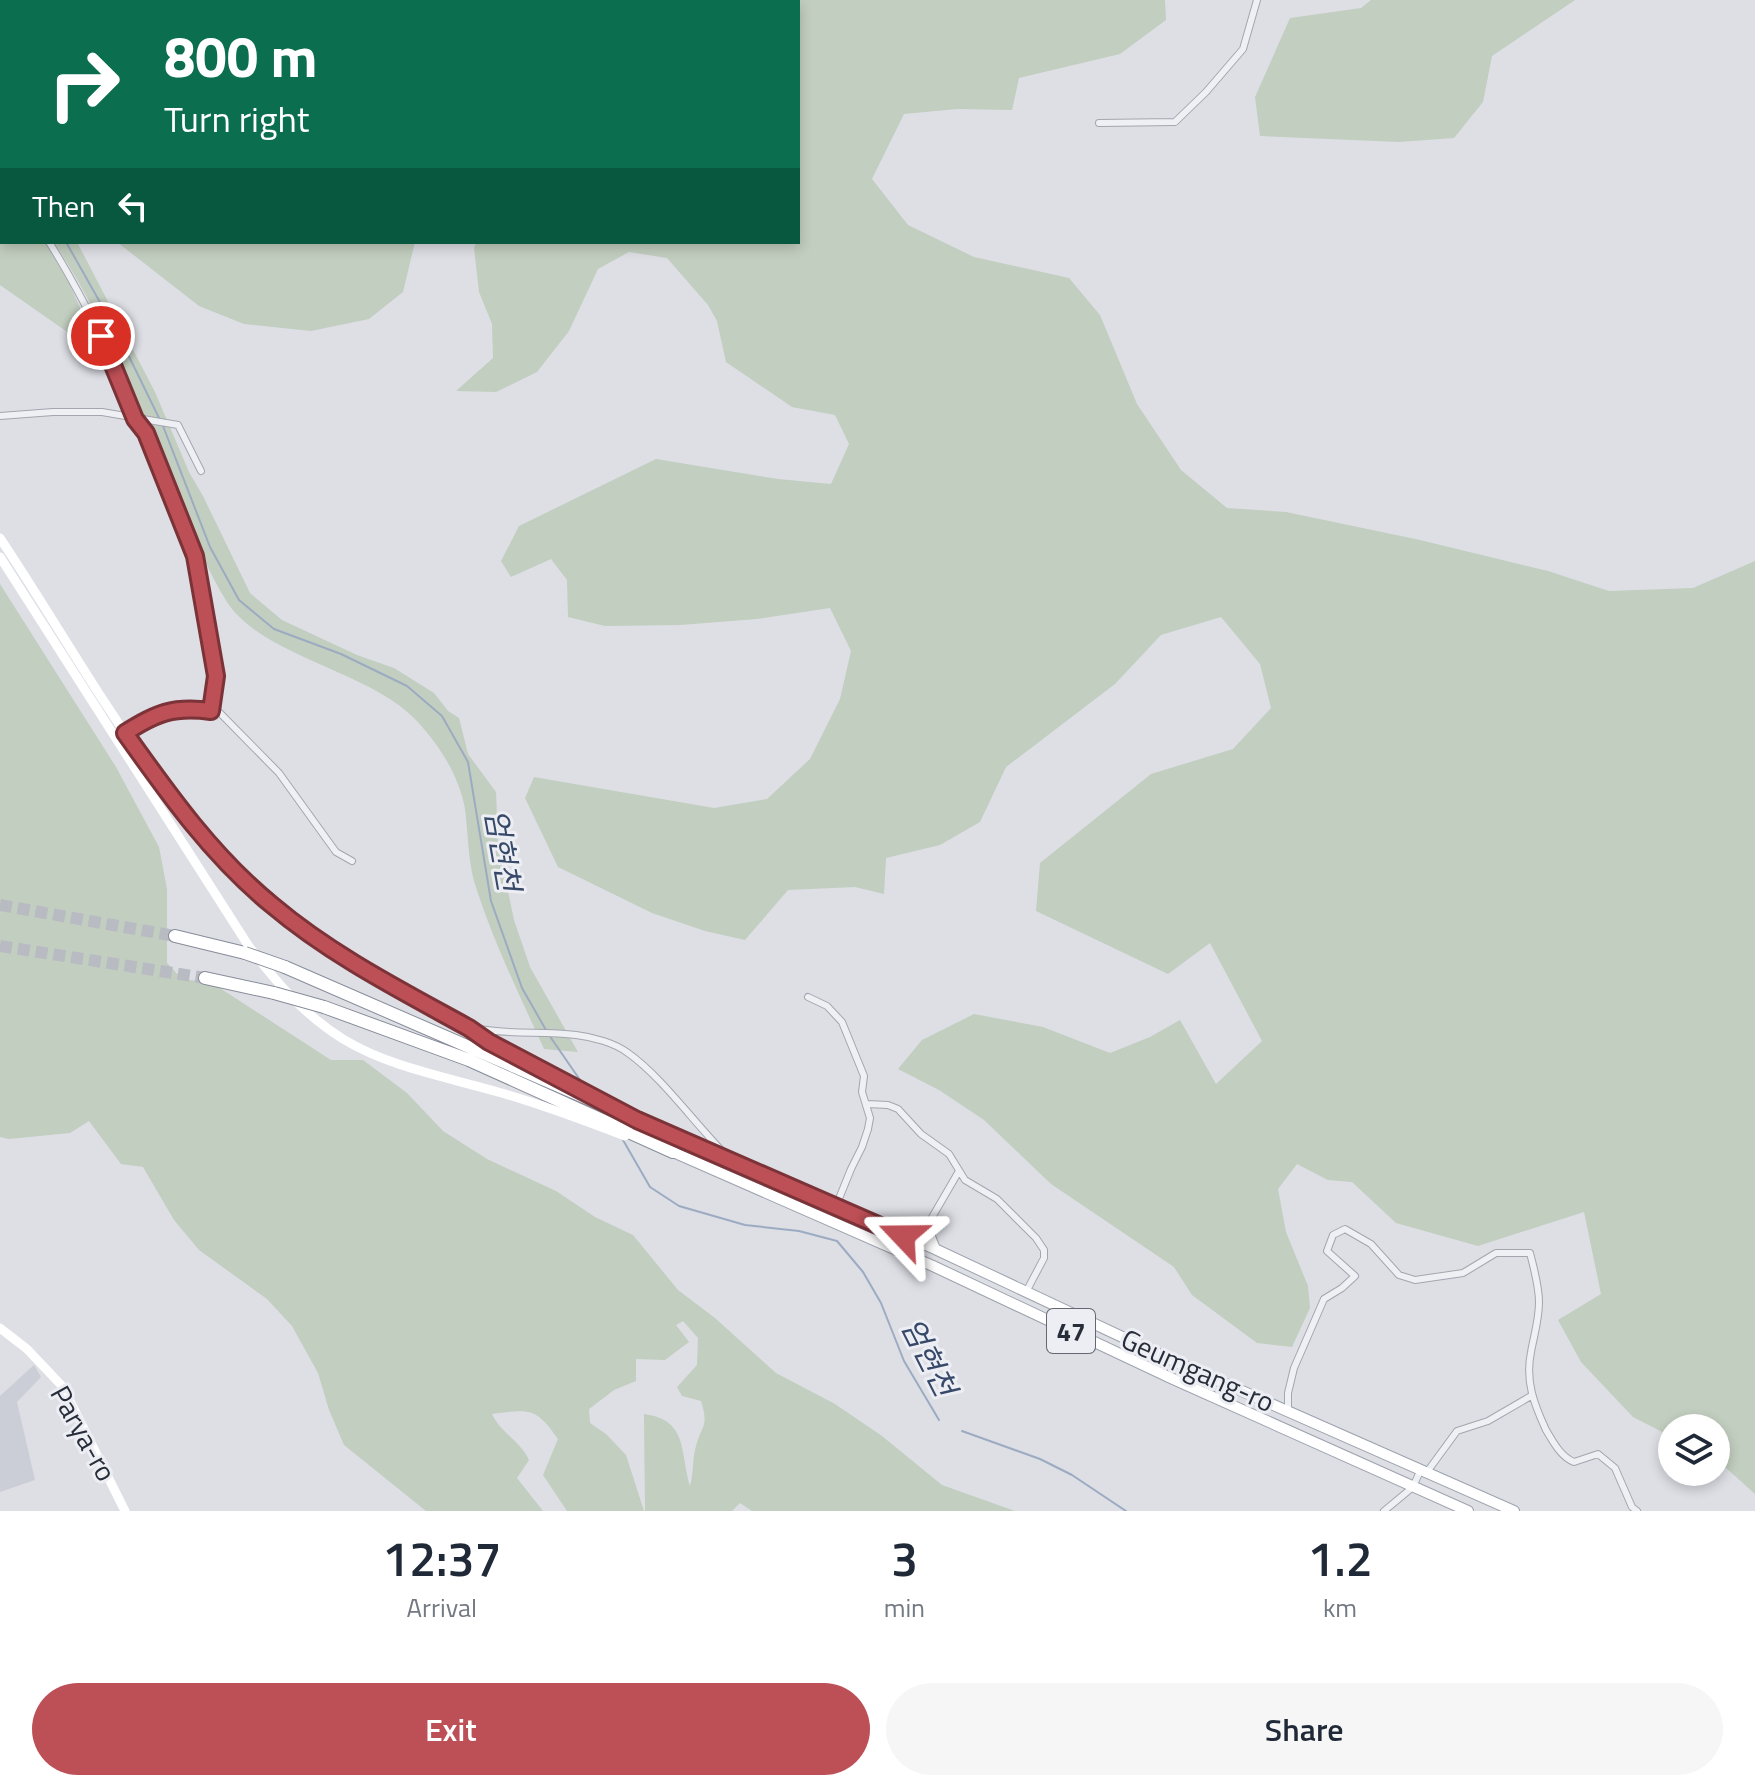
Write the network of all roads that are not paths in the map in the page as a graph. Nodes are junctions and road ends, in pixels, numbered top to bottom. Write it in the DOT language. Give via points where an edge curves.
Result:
graph roads {
  1 [pos="1257,0"];
  2 [pos="1099,123"];
  3 [pos="50,244"];
  4 [pos="0,416"];
  5 [pos="135,419"];
  6 [pos="201,471"];
  7 [pos="0,538"];
  8 [pos="0,557"];
  9 [pos="211,711"];
  10 [pos="125,733"];
  11 [pos="352,861"];
  12 [pos="175,936"];
  13 [pos="205,978"];
  14 [pos="808,997"];
  15 [pos="469,1028"];
  16 [pos="550,1079"];
  17 [pos="867,1104"];
  18 [pos="574,1112"];
  19 [pos="637,1120"];
  20 [pos="665,1150"];
  21 [pos="734,1163"];
  22 [pos="959,1171"];
  23 [pos="836,1207"];
  24 [pos="927,1229"];
  25 [pos="903,1236"];
  26 [pos="918,1241"];
  27 [pos="935,1249"];
  28 [pos="909,1257"];
  29 [pos="1026,1293"];
  30 [pos="0,1328"];
  31 [pos="1531,1396"];
  32 [pos="1288,1410"];
  33 [pos="1424,1471"];
  34 [pos="1413,1487"];
  35 [pos="1634,1510"];
  36 [pos="125,1511"];
  37 [pos="1384,1511"];
  38 [pos="1468,1511"];
  39 [pos="1514,1511"];
  1 -- 2 [label="street" via="1243,49 1175,122"];
  3 -- 5 [label="street" via="101,336"];
  4 -- 5 [label="street" via="102,412"];
  5 -- 6 [label="street" via="178,425"];
  5 -- 9 [label="street" via="146,433 195,556 216,676"];
  7 -- 10 [label="main road"];
  8 -- 18 [label="main road" via="248,945 294,1002 344,1040 393,1062"];
  9 -- 10 [label="street" via="169,710"];
  9 -- 11 [label="street" via="246,737 336,852"];
  10 -- 15 [label="main road" via="208,842 271,905 345,956"];
  12 -- 16 [label="highway, 47, bridge" via="285,967"];
  13 -- 18 [label="highway, 47, bridge" via="324,1007 456,1055"];
  14 -- 17 [label="street" via="827,1006 842,1022 862,1067"];
  15 -- 16 [label="main road"];
  15 -- 21 [label="street" via="576,1035 627,1052"];
  16 -- 19 [label="highway, 47"];
  17 -- 22 [label="street" via="898,1109 949,1154"];
  17 -- 23 [label="street" via="870,1118 862,1147"];
  18 -- 20 [label="highway, 47"];
  19 -- 21 [label="main road, Geumgang-ro / 47"];
  20 -- 28 [label="main road, Geumgang-ro / 47"];
  21 -- 23 [label="main road, Geumgang-ro / 47"];
  22 -- 24 [label="street"];
  22 -- 29 [label="street" via="997,1199 1044,1250"];
  23 -- 25 [label="main road, Geumgang-ro / 47"];
  24 -- 25 [label="main road"];
  24 -- 26 [label="street"];
  24 -- 27 [label="main road"];
  25 -- 26 [label="main road, Geumgang-ro / 47"];
  26 -- 27 [label="main road, Geumgang-ro / 47"];
  26 -- 28 [label="street"];
  27 -- 29 [label="main road, Geumgang-ro / 47"];
  28 -- 34 [label="main road, Geumgang-ro / 47"];
  29 -- 32 [label="main road, Geumgang-ro / 47"];
  30 -- 36 [label="main road, Parya-ro" via="63,1387"];
  31 -- 32 [label="street" via="1530,1354 1539,1298 1530,1253 1496,1253 1463,1273 1415,1280 1399,1275 1371,1244 1345,1229 1333,1235 1327,1251 1355,1276 1324,1299 1294,1368"];
  31 -- 33 [label="street" via="1488,1421 1457,1431"];
  31 -- 35 [label="street" via="1565,1458 1574,1462 1598,1454 1615,1468"];
  32 -- 33 [label="main road, Geumgang-ro / 47"];
  33 -- 34 [label="street"];
  33 -- 39 [label="main road, Geumgang-ro / 47"];
  34 -- 37 [label="street"];
  34 -- 38 [label="main road, Geumgang-ro / 47"];
}
